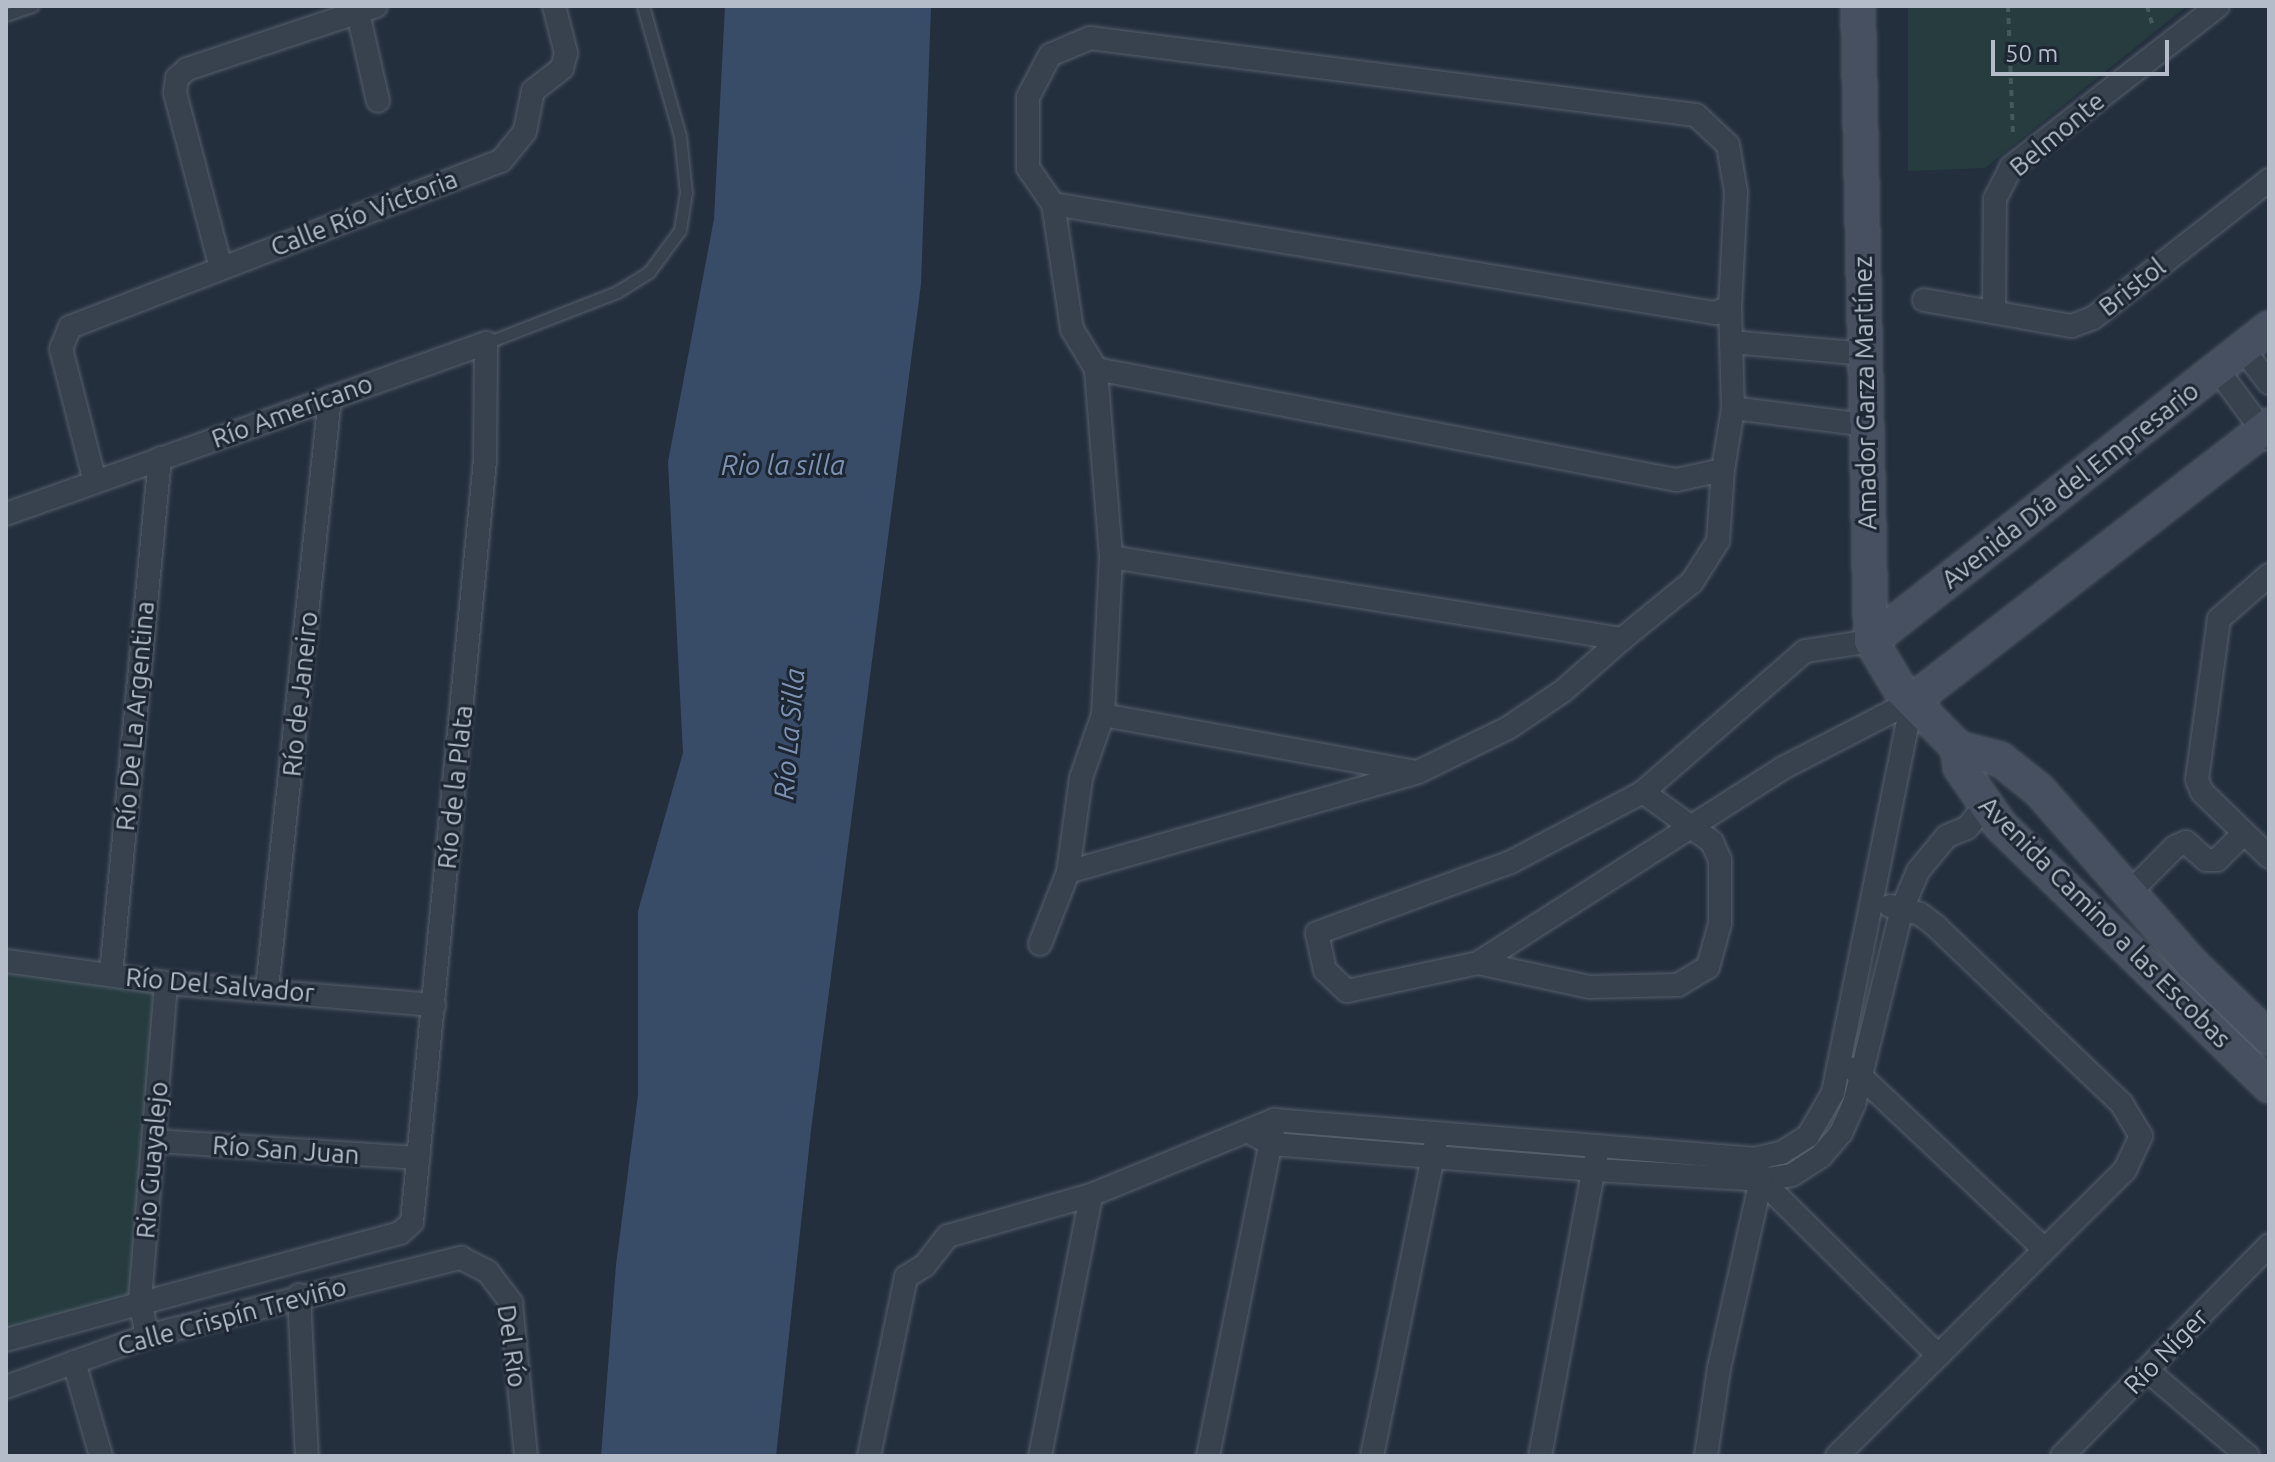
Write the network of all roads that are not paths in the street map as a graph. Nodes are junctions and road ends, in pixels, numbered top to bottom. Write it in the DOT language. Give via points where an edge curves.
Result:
graph roads {
  1 [pos="32,6"];
  2 [pos="554,6"];
  3 [pos="643,6"];
  4 [pos="1858,6"];
  5 [pos="2218,6"];
  6 [pos="367,9"];
  7 [pos="6,15"];
  8 [pos="378,101"];
  9 [pos="2269,180"];
  10 [pos="1053,204"];
  11 [pos="221,268"];
  12 [pos="1924,300"];
  13 [pos="1730,307"];
  14 [pos="1994,312"];
  15 [pos="2269,328"];
  16 [pos="1731,342"];
  17 [pos="486,343"];
  18 [pos="2242,348"];
  19 [pos="1866,354"];
  20 [pos="1096,369"];
  21 [pos="2217,369"];
  22 [pos="2269,383"];
  23 [pos="330,398"];
  24 [pos="1733,408"];
  25 [pos="1866,425"];
  26 [pos="2267,431"];
  27 [pos="160,458"];
  28 [pos="1723,470"];
  29 [pos="94,478"];
  30 [pos="6,514"];
  31 [pos="1111,557"];
  32 [pos="2269,575"];
  33 [pos="1622,639"];
  34 [pos="1871,641"];
  35 [pos="1912,701"];
  36 [pos="1103,715"];
  37 [pos="1958,748"];
  38 [pos="1418,772"];
  39 [pos="1643,792"];
  40 [pos="1985,806"];
  41 [pos="1693,830"];
  42 [pos="2244,833"];
  43 [pos="2269,857"];
  44 [pos="1068,872"];
  45 [pos="2132,890"];
  46 [pos="1873,903"];
  47 [pos="1902,909"];
  48 [pos="1040,944"];
  49 [pos="6,961"];
  50 [pos="1478,963"];
  51 [pos="111,974"];
  52 [pos="166,983"];
  53 [pos="267,989"];
  54 [pos="434,1005"];
  55 [pos="2269,1038"];
  56 [pos="1839,1058"];
  57 [pos="1861,1075"];
  58 [pos="2269,1086"];
  59 [pos="1274,1120"];
  60 [pos="1249,1132"];
  61 [pos="1438,1133"];
  62 [pos="155,1141"];
  63 [pos="1597,1143"];
  64 [pos="1272,1144"];
  65 [pos="1433,1156"];
  66 [pos="418,1158"];
  67 [pos="1757,1169"];
  68 [pos="1595,1170"];
  69 [pos="1091,1195"];
  70 [pos="408,1230"];
  71 [pos="2042,1247"];
  72 [pos="2267,1251"];
  73 [pos="461,1258"];
  74 [pos="299,1295"];
  75 [pos="140,1300"];
  76 [pos="147,1336"];
  77 [pos="6,1340"];
  78 [pos="1938,1355"];
  79 [pos="74,1362"];
  80 [pos="2148,1371"];
  81 [pos="6,1387"];
  82 [pos="101,1456"];
  83 [pos="307,1456"];
  84 [pos="526,1456"];
  85 [pos="869,1456"];
  86 [pos="1040,1456"];
  87 [pos="1208,1456"];
  88 [pos="1372,1456"];
  89 [pos="1540,1456"];
  90 [pos="1706,1456"];
  91 [pos="1837,1456"];
  92 [pos="2062,1456"];
  93 [pos="2248,1456"];
  1 -- 7 [label="lane"];
  2 -- 11 [label="street, Calle Río Victoria" via="566,53 562,68 533,91 525,131 501,161"];
  3 -- 17 [label="lane, Río Americano" via="680,136 686,193 680,230 649,272"];
  4 -- 19 [label="street, Amador Garza Martínez"];
  5 -- 14 [label="street, Belmonte" via="2011,167 1995,199"];
  6 -- 8 [label="street"];
  6 -- 11 [label="street" via="187,69 177,78 175,93"];
  9 -- 14 [label="street, Bristol" via="2093,318 2072,326"];
  10 -- 13 [label="street" via="1715,313"];
  10 -- 13 [label="street" via="1028,168 1028,97 1050,55 1090,38 1696,115 1728,145 1731,161 1736,232"];
  10 -- 20 [label="street" via="1072,329"];
  11 -- 29 [label="street, Calle Río Victoria" via="70,327 62,337"];
  12 -- 14 [label="street, Bristol"];
  13 -- 16 [label="street"];
  15 -- 18 [label="street, Avenida Día del Empresario"];
  16 -- 19 [label="street"];
  16 -- 24 [label="street"];
  17 -- 23 [label="street, Río Americano"];
  17 -- 54 [label="street, Río de la Plata" via="485,460"];
  18 -- 21 [label="street, Avenida Día del Empresario"];
  18 -- 22 [label="street"];
  19 -- 25 [label="street, Amador Garza Martínez"];
  20 -- 28 [label="street" via="1676,480"];
  20 -- 31 [label="street"];
  21 -- 26 [label="street"];
  21 -- 34 [label="street, Avenida Día del Empresario"];
  23 -- 27 [label="street, Río Americano"];
  23 -- 53 [label="street, Río de Janeiro"];
  24 -- 25 [label="street"];
  24 -- 28 [label="street"];
  25 -- 34 [label="street, Amador Garza Martínez"];
  26 -- 35 [label="street"];
  27 -- 29 [label="street, Río Americano"];
  27 -- 51 [label="street, Río De La Argentina"];
  28 -- 33 [label="street" via="1718,541 1692,582"];
  29 -- 30 [label="street, Río Americano"];
  31 -- 33 [label="street"];
  31 -- 36 [label="street"];
  32 -- 42 [label="street" via="2219,619 2197,780 2202,792"];
  33 -- 38 [label="street" via="1563,691 1508,728"];
  34 -- 35 [label="street"];
  34 -- 39 [label="street" via="1805,651"];
  35 -- 37 [label="street"];
  35 -- 41 [label="street" via="1783,768"];
  35 -- 46 [label="street"];
  36 -- 38 [label="street"];
  36 -- 44 [label="street" via="1081,778"];
  37 -- 40 [label="street, Avenida Camino a las Escobas" via="1960,767"];
  37 -- 45 [label="street, Avenida Camino a las Escobas" via="2000,759 2019,772"];
  38 -- 44 [label="street"];
  39 -- 41 [label="street"];
  39 -- 50 [label="street" via="1511,862 1317,933 1325,970 1347,991"];
  40 -- 47 [label="street" via="1967,828 1947,836 1931,852"];
  40 -- 58 [label="street, Avenida Camino a las Escobas"];
  41 -- 50 [label="street"];
  41 -- 50 [label="street" via="1712,842 1720,860 1720,923 1708,967 1678,985 1589,987"];
  42 -- 43 [label="street"];
  42 -- 45 [label="street" via="2217,860 2206,860 2186,842 2175,847"];
  44 -- 48 [label="street"];
  45 -- 55 [label="street, Avenida Camino a las Escobas" via="2192,964"];
  46 -- 47 [label="street"];
  46 -- 56 [label="street"];
  47 -- 57 [label="street"];
  47 -- 71 [label="street" via="1936,926 2138,1125 2141,1136 2134,1158"];
  49 -- 51 [label="street, Río Del Salvador"];
  51 -- 52 [label="street, Río Del Salvador"];
  52 -- 53 [label="street, Río Del Salvador"];
  52 -- 62 [label="street, Rio Guayalejo"];
  53 -- 54 [label="street, Río Del Salvador"];
  54 -- 66 [label="street, Río de la Plata"];
  56 -- 57 [label="street"];
  56 -- 67 [label="street" via="1833,1093 1808,1136"];
  57 -- 67 [label="street" via="1841,1133 1821,1156 1792,1175"];
  57 -- 71 [label="street"];
  59 -- 60 [label="street"];
  59 -- 61 [label="street"];
  59 -- 64 [label="street"];
  60 -- 64 [label="street"];
  60 -- 69 [label="street"];
  61 -- 63 [label="street"];
  61 -- 65 [label="street"];
  62 -- 66 [label="street, Río San Juan"];
  62 -- 75 [label="street, Rio Guayalejo"];
  63 -- 67 [label="street"];
  63 -- 68 [label="street"];
  64 -- 65 [label="street"];
  64 -- 87 [label="street"];
  65 -- 68 [label="street"];
  65 -- 88 [label="street"];
  66 -- 70 [label="street, Río de la Plata"];
  67 -- 68 [label="street"];
  67 -- 78 [label="street"];
  67 -- 90 [label="street"];
  68 -- 89 [label="street"];
  69 -- 85 [label="street" via="948,1236 925,1265 906,1277"];
  69 -- 86 [label="street"];
  70 -- 75 [label="street, Calle Crispín Treviño"];
  71 -- 78 [label="street"];
  72 -- 80 [label="street, Río Níger"];
  73 -- 74 [label="street, Calle Crispín Treviño"];
  73 -- 84 [label="street, Del Río" via="488,1272 511,1303"];
  74 -- 76 [label="street, Calle Crispín Treviño"];
  74 -- 83 [label="street"];
  75 -- 76 [label="street, Rio Guayalejo"];
  75 -- 77 [label="street, Calle Crispín Treviño"];
  76 -- 79 [label="street, Calle Crispín Treviño"];
  78 -- 91 [label="street"];
  79 -- 81 [label="street, Calle Crispín Treviño"];
  79 -- 82 [label="street"];
  80 -- 92 [label="street, Río Níger"];
  80 -- 93 [label="street"];
}
